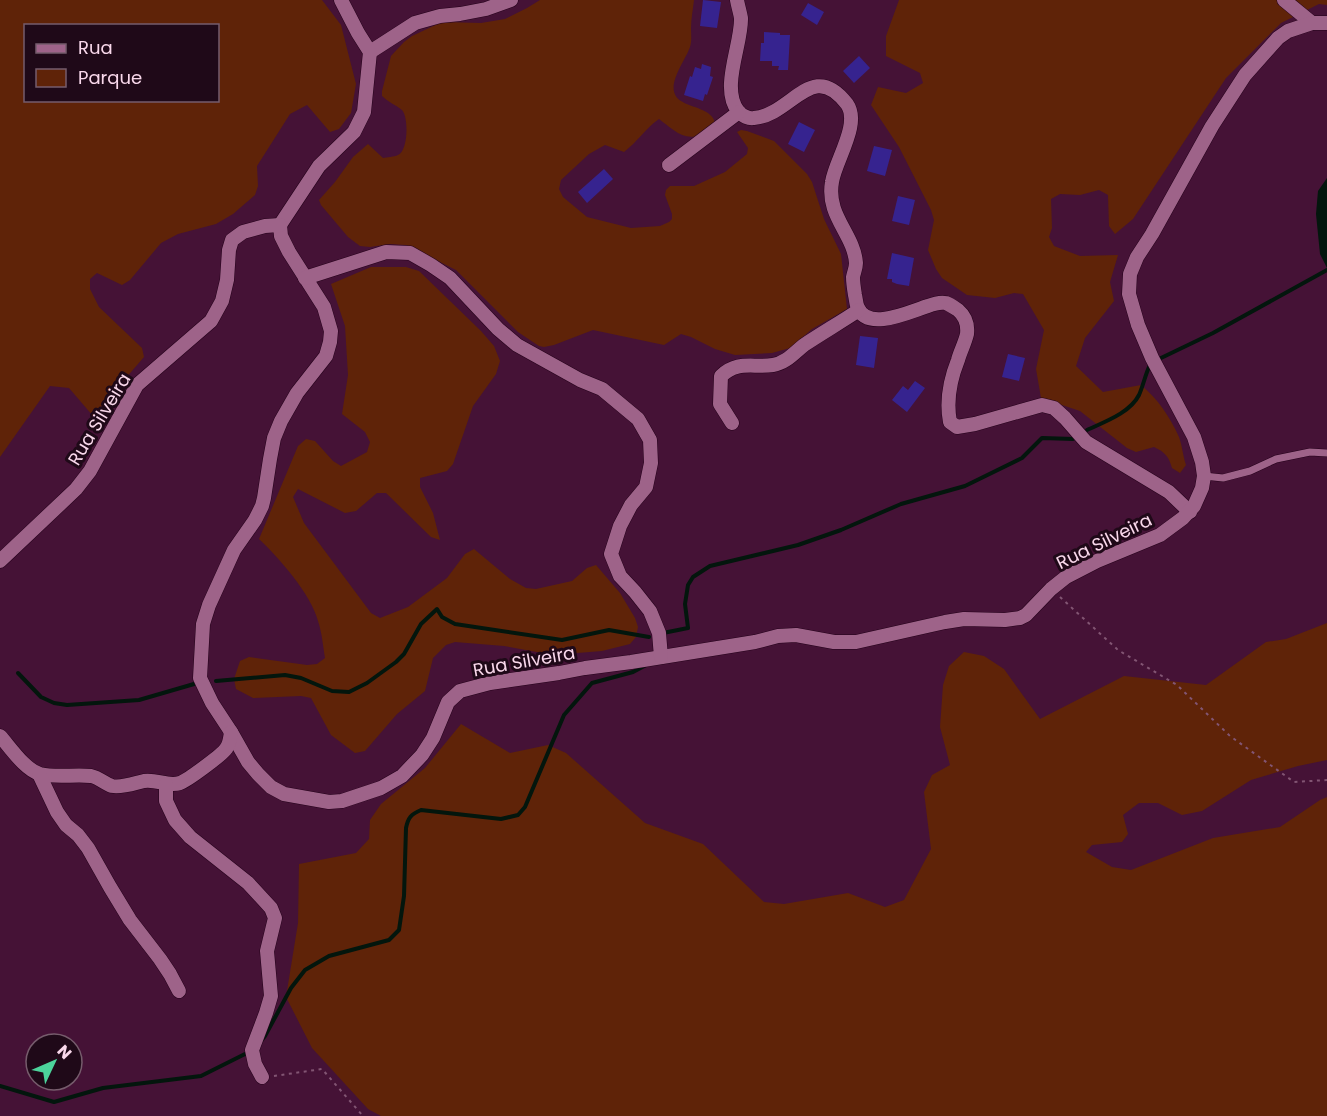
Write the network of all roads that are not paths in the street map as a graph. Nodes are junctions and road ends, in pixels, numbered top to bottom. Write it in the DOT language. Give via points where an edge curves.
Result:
graph roads {
  1 [pos="341,0"];
  2 [pos="511,0"];
  3 [pos="737,0"];
  4 [pos="1284,0"];
  5 [pos="1312,23"];
  6 [pos="1327,23"];
  7 [pos="369,52"];
  8 [pos="739,112"];
  9 [pos="669,165"];
  10 [pos="280,225"];
  11 [pos="306,278"];
  12 [pos="859,310"];
  13 [pos="732,423"];
  14 [pos="1327,453"];
  15 [pos="1204,476"];
  16 [pos="1190,512"];
  17 [pos="0,561"];
  18 [pos="661,657"];
  19 [pos="231,732"];
  20 [pos="0,736"];
  21 [pos="39,774"];
  22 [pos="166,784"];
  23 [pos="179,991"];
  24 [pos="262,1077"];
  1 -- 7 [label="street"];
  2 -- 7 [label="street" via="415,23"];
  3 -- 8 [label="street" via="741,18 731,80"];
  4 -- 5 [label="street"];
  5 -- 6 [label="street"];
  5 -- 15 [label="street" via="1278,38 1245,75 1212,126 1130,274 1129,294 1138,325 1194,437"];
  7 -- 10 [label="street" via="363,112 354,132 319,166"];
  8 -- 9 [label="street"];
  8 -- 12 [label="street" via="749,119 765,117 807,88 822,86 833,90 849,106 851,127 830,194 853,250 854,291"];
  10 -- 11 [label="street, Rua Silveira" via="281,236"];
  10 -- 17 [label="street, Rua Silveira" via="243,232 232,240 222,301 211,321 137,385 76,489"];
  11 -- 18 [label="street" via="386,252 410,253 450,278 517,345 602,389 638,419 650,440 651,463 646,487 620,526 611,554 620,576 650,611 659,633"];
  11 -- 19 [label="street, Rua Silveira" via="324,307 332,331 326,356 281,420 262,506 234,550 203,624 200,678"];
  12 -- 13 [label="street" via="787,360 727,370 721,376 720,404"];
  12 -- 16 [label="street" via="873,320 887,319 946,303 966,321 967,334 949,395 950,422 957,427 966,426 1042,405 1054,408 1086,442 1169,492"];
  14 -- 15 [label="lane" via="1276,459 1223,478"];
  15 -- 16 [label="street, Rua Silveira"];
  16 -- 18 [label="street, Rua Silveira" via="1160,535 1066,577 1020,618 945,621 856,642 778,636"];
  18 -- 19 [label="street, Rua Silveira" via="460,691 448,702 422,755 402,776 342,801 284,794 271,787 248,762"];
  19 -- 22 [label="street" via="229,744 217,757 180,783"];
  20 -- 21 [label="street" via="21,761"];
  21 -- 22 [label="street" via="92,776 112,786 156,780"];
  21 -- 23 [label="street" via="57,812 88,848 130,920"];
  22 -- 24 [label="street" via="166,801 175,820 190,837 248,883 275,918 267,951 271,996 252,1050"];
}
